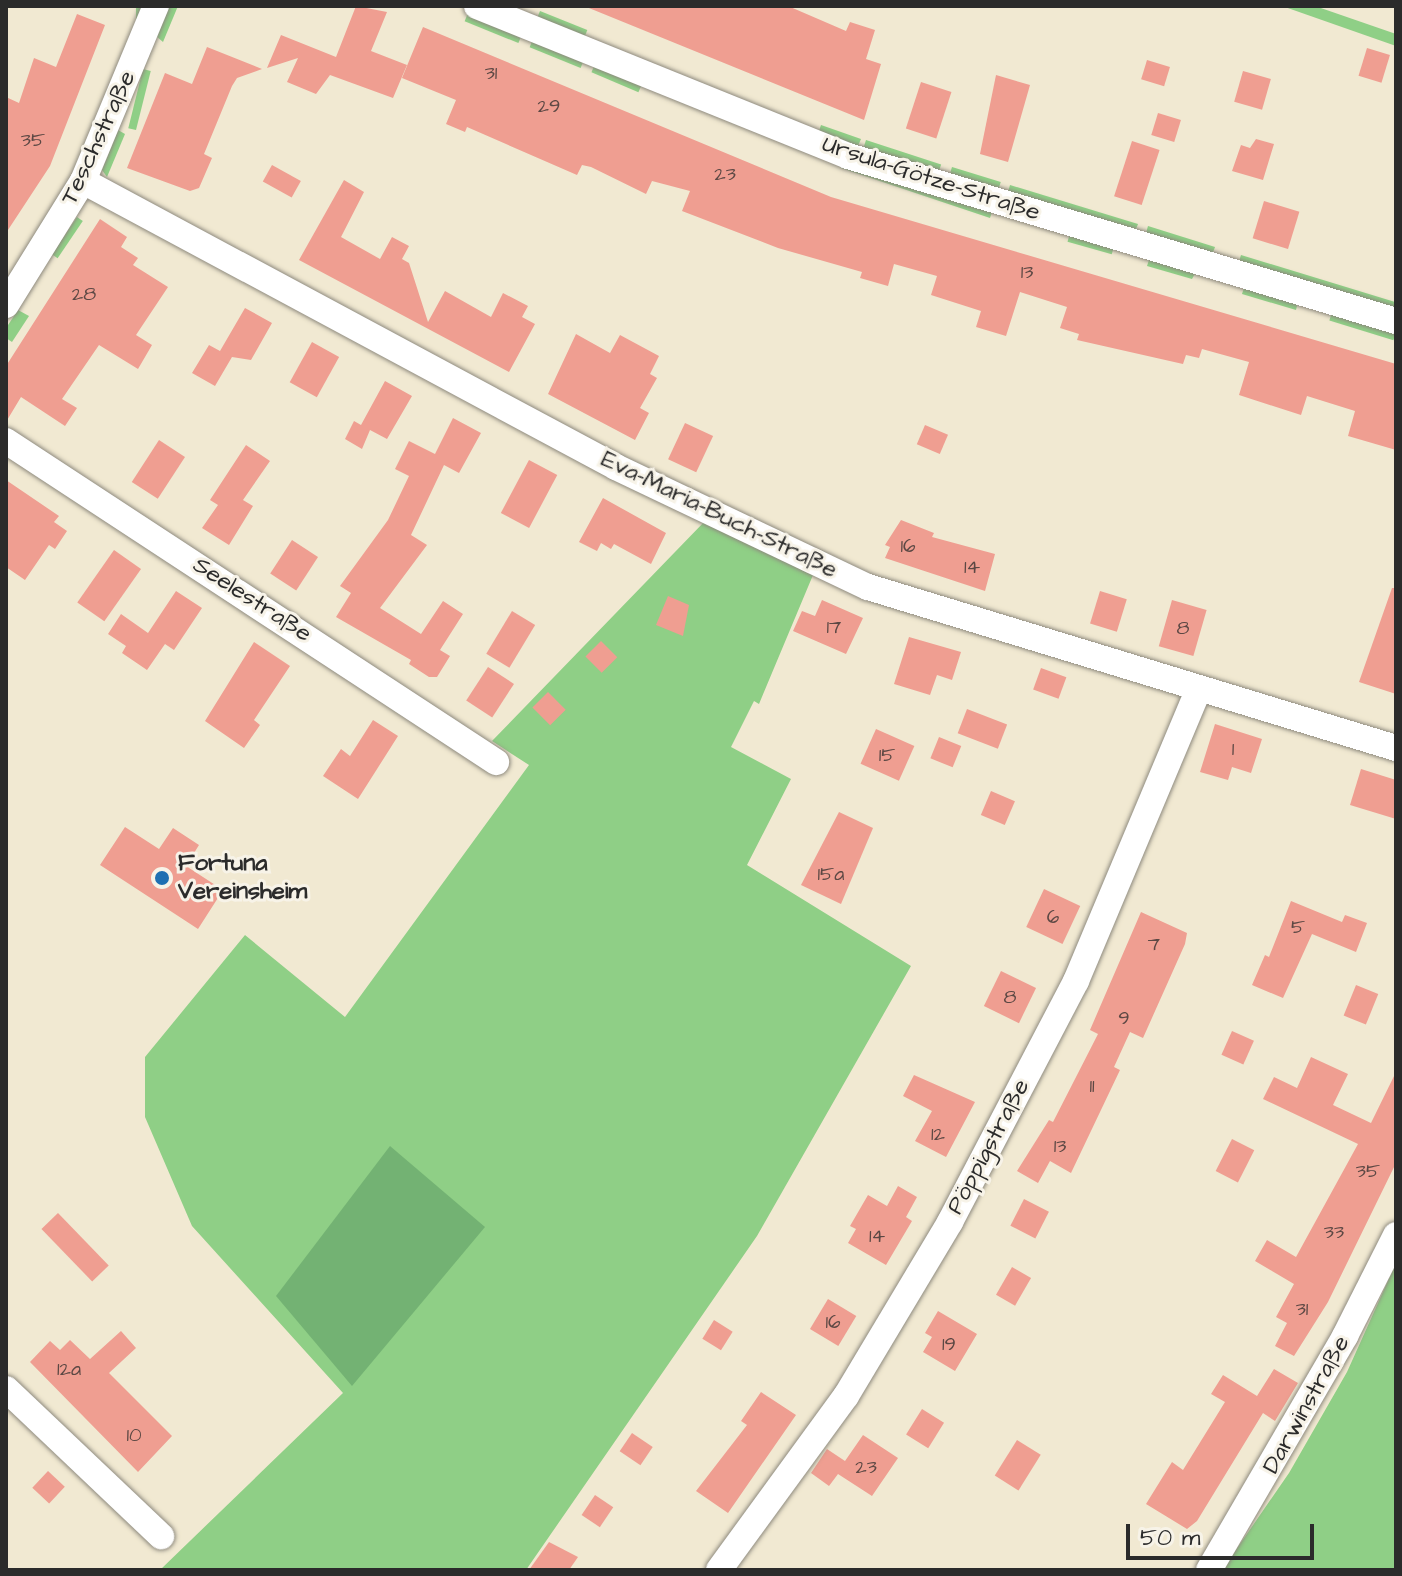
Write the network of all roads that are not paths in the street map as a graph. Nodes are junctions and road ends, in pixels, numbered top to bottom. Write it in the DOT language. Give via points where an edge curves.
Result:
graph roads {
  1 [pos="156,6"];
  2 [pos="477,6"];
  3 [pos="83,181"];
  4 [pos="6,305"];
  5 [pos="1396,321"];
  6 [pos="6,441"];
  7 [pos="1198,691"];
  8 [pos="1396,748"];
  9 [pos="496,762"];
  10 [pos="1396,1235"];
  11 [pos="6,1389"];
  12 [pos="161,1536"];
  13 [pos="719,1570"];
  14 [pos="1209,1570"];
  1 -- 3 [label="street, Teschstraße"];
  2 -- 5 [label="street, Ursula-Götze-Straße" via="848,156"];
  3 -- 4 [label="street, Teschstraße"];
  3 -- 7 [label="street, Eva-Maria-Buch-Straße" via="616,467 868,587"];
  6 -- 9 [label="street, Seelestraße"];
  7 -- 8 [label="street, Eva-Maria-Buch-Straße"];
  7 -- 13 [label="street, Pöppigstraße" via="1076,981 950,1222 846,1396"];
  10 -- 14 [label="street, Darwinstraße" via="1322,1377"];
  11 -- 12 [label="street"];
}
